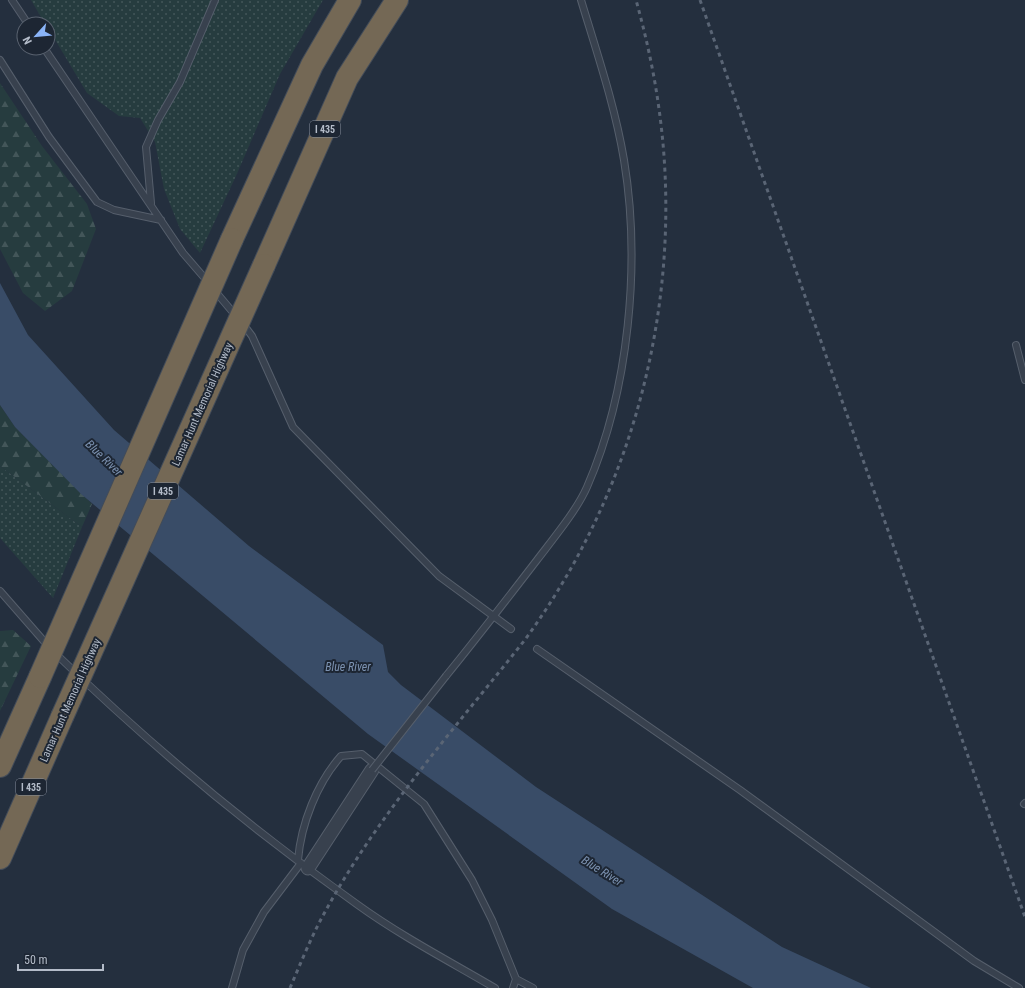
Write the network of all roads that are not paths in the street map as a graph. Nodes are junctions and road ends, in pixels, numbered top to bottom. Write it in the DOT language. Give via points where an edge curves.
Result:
graph roads {
  1 [pos="12,0"];
  2 [pos="215,0"];
  3 [pos="350,0"];
  4 [pos="397,0"];
  5 [pos="581,0"];
  6 [pos="23,16"];
  7 [pos="49,56"];
  8 [pos="0,60"];
  9 [pos="151,205"];
  10 [pos="161,220"];
  11 [pos="1016,345"];
  12 [pos="1025,380"];
  13 [pos="0,591"];
  14 [pos="494,617"];
  15 [pos="511,629"];
  16 [pos="537,649"];
  17 [pos="0,766"];
  18 [pos="372,770"];
  19 [pos="0,858"];
  20 [pos="303,864"];
  21 [pos="516,979"];
  22 [pos="232,988"];
  23 [pos="495,988"];
  24 [pos="513,988"];
  25 [pos="533,988"];
  26 [pos="1019,988"];
  1 -- 6 [label="lane"];
  2 -- 9 [label="lane" via="180,82 146,147"];
  3 -- 17 [label="highway, bridge" via="312,64 232,239"];
  4 -- 19 [label="highway, Lamar Hunt Memorial Highway / I 435, bridge" via="347,78"];
  5 -- 14 [label="lane" via="612,106 624,161 631,242 630,310 620,374 606,435 586,488 556,535"];
  7 -- 9 [label="lane"];
  8 -- 10 [label="lane" via="49,137 97,202 114,210"];
  9 -- 10 [label="lane"];
  10 -- 14 [label="lane" via="183,253 252,336 293,427 439,576"];
  11 -- 12 [label="lane"];
  13 -- 20 [label="lane" via="50,648 144,735 232,810"];
  14 -- 15 [label="lane"];
  14 -- 18 [label="lane, bridge"];
  16 -- 26 [label="lane" via="740,790 974,961"];
  18 -- 20 [label="street"];
  20 -- 21 [label="lane" via="300,843 310,811 328,770 341,756 362,754 424,804 472,880 492,920"];
  20 -- 22 [label="lane" via="264,912 243,950"];
  20 -- 23 [label="lane" via="359,906"];
  21 -- 24 [label="lane"];
  21 -- 25 [label="lane"];
}
